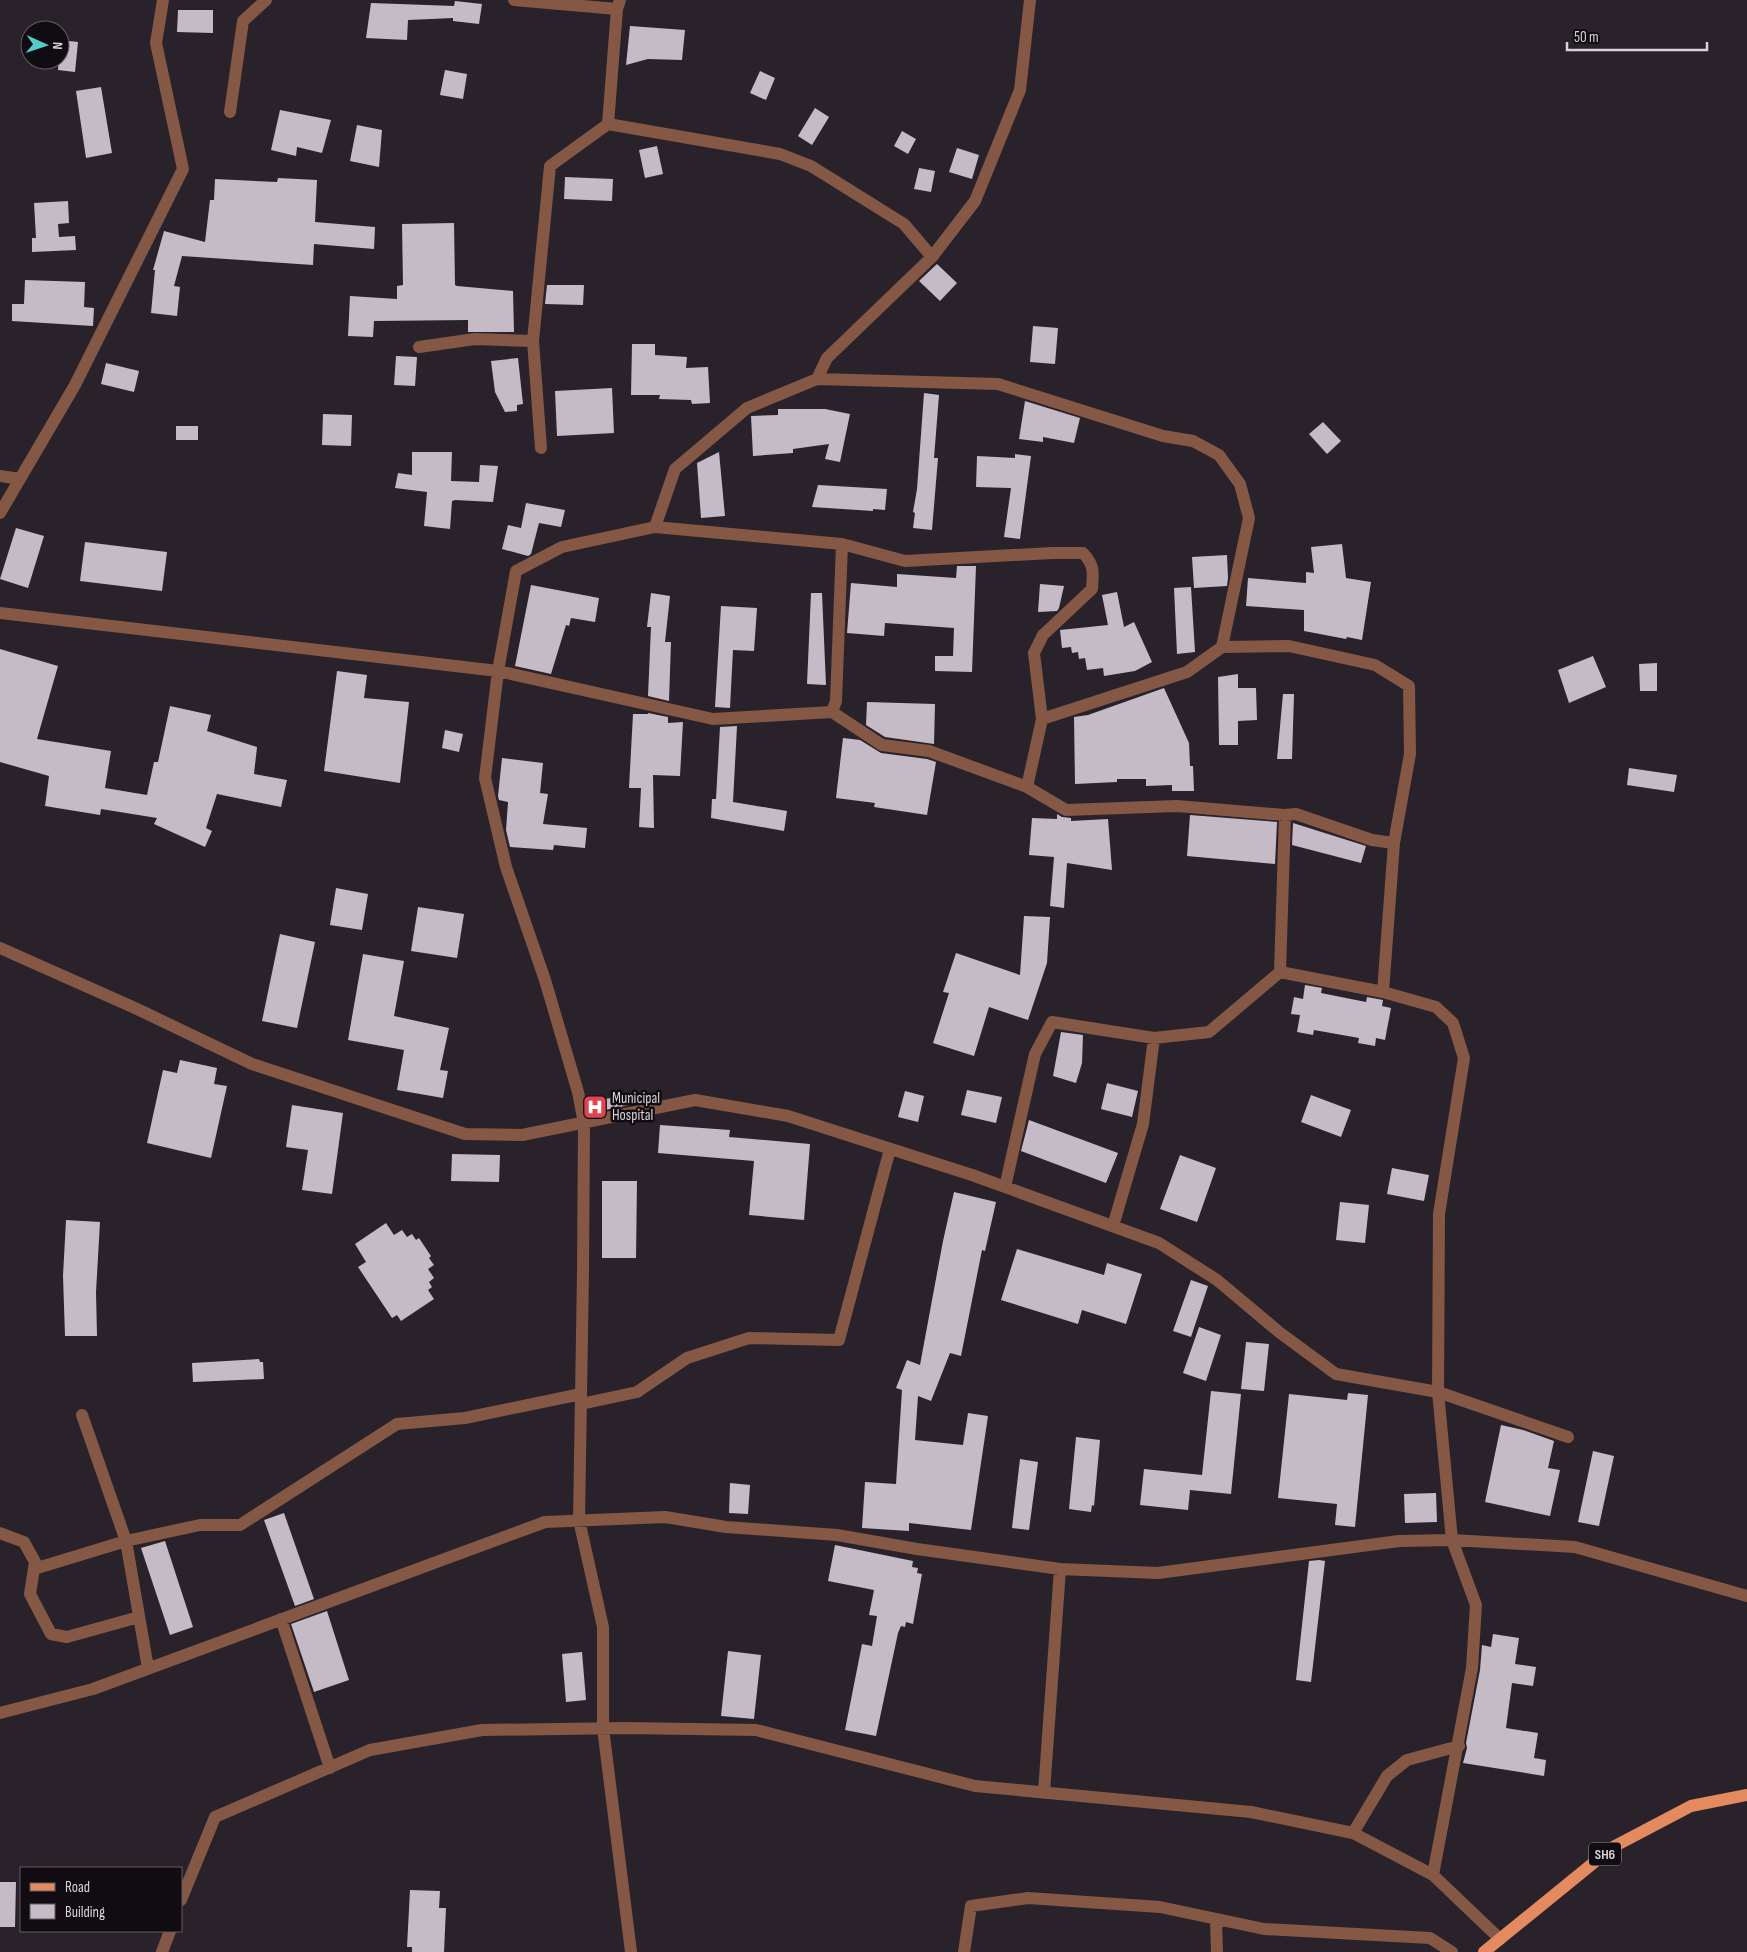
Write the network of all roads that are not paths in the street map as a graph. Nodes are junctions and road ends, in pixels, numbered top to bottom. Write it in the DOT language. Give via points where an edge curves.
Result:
graph roads {
  1 [pos="163,0"];
  2 [pos="266,0"];
  3 [pos="514,0"];
  4 [pos="1030,0"];
  5 [pos="618,4"];
  6 [pos="230,112"];
  7 [pos="608,124"];
  8 [pos="932,257"];
  9 [pos="533,341"];
  10 [pos="419,347"];
  11 [pos="816,379"];
  12 [pos="541,448"];
  13 [pos="0,476"];
  14 [pos="20,480"];
  15 [pos="0,513"];
  16 [pos="655,527"];
  17 [pos="842,544"];
  18 [pos="0,613"];
  19 [pos="1222,648"];
  20 [pos="498,671"];
  21 [pos="832,712"];
  22 [pos="1042,719"];
  23 [pos="1027,787"];
  24 [pos="1285,815"];
  25 [pos="1394,843"];
  26 [pos="0,948"];
  27 [pos="1280,972"];
  28 [pos="1383,992"];
  29 [pos="1154,1038"];
  30 [pos="584,1122"];
  31 [pos="890,1149"];
  32 [pos="1005,1187"];
  33 [pos="1113,1226"];
  34 [pos="1438,1392"];
  35 [pos="581,1399"];
  36 [pos="82,1415"];
  37 [pos="1568,1437"];
  38 [pos="579,1520"];
  39 [pos="0,1533"];
  40 [pos="1452,1540"];
  41 [pos="126,1542"];
  42 [pos="34,1569"];
  43 [pos="1060,1569"];
  44 [pos="1747,1596"];
  45 [pos="139,1617"];
  46 [pos="281,1619"];
  47 [pos="148,1668"];
  48 [pos="0,1713"];
  49 [pos="603,1728"];
  50 [pos="1459,1746"];
  51 [pos="330,1768"];
  52 [pos="1044,1792"];
  53 [pos="1747,1796"];
  54 [pos="1353,1833"];
  55 [pos="1434,1875"];
  56 [pos="182,1898"];
  57 [pos="1216,1919"];
  58 [pos="170,1932"];
  59 [pos="1500,1939"];
  60 [pos="162,1952"];
  61 [pos="631,1952"];
  62 [pos="964,1952"];
  63 [pos="1217,1952"];
  64 [pos="1452,1952"];
  65 [pos="1484,1952"];
  1 -- 14 [label="street" via="156,42 183,169 75,385"];
  2 -- 6 [label="street" via="243,20"];
  3 -- 5 [label="street"];
  4 -- 8 [label="street" via="1020,90 975,201"];
  5 -- 7 [label="street"];
  7 -- 8 [label="street" via="771,152 811,166 904,224"];
  7 -- 9 [label="street" via="550,166"];
  8 -- 11 [label="street" via="827,358"];
  9 -- 10 [label="street" via="475,340"];
  9 -- 12 [label="street"];
  11 -- 16 [label="street" via="747,408 675,469"];
  11 -- 19 [label="street" via="998,384 1164,436 1193,441 1219,455 1240,484 1249,518"];
  13 -- 14 [label="street"];
  14 -- 15 [label="street"];
  16 -- 17 [label="street"];
  16 -- 20 [label="street" via="562,547 516,571"];
  17 -- 21 [label="street" via="836,701"];
  17 -- 22 [label="street" via="905,561 1083,553 1093,566 1092,589 1043,635 1034,653"];
  18 -- 20 [label="street"];
  19 -- 22 [label="street" via="1187,672"];
  19 -- 25 [label="street" via="1289,646 1376,665 1409,686 1410,754"];
  20 -- 21 [label="street" via="713,719"];
  20 -- 30 [label="street" via="485,778 506,866 545,980"];
  21 -- 23 [label="street" via="882,745 929,751"];
  22 -- 23 [label="street"];
  23 -- 24 [label="street" via="1066,810 1177,806"];
  24 -- 25 [label="street" via="1296,814 1372,840"];
  24 -- 27 [label="street"];
  25 -- 28 [label="street"];
  26 -- 30 [label="street" via="252,1064 465,1134 522,1135"];
  27 -- 28 [label="street"];
  27 -- 29 [label="street" via="1209,1032"];
  28 -- 34 [label="street" via="1436,1007 1453,1023 1464,1058 1439,1214"];
  29 -- 32 [label="street" via="1052,1022 1035,1054"];
  29 -- 33 [label="street" via="1143,1124"];
  30 -- 31 [label="street" via="695,1100 788,1116"];
  30 -- 35 [label="street"];
  31 -- 32 [label="street"];
  31 -- 35 [label="street" via="839,1340 749,1338 688,1358 637,1392"];
  32 -- 33 [label="street"];
  33 -- 34 [label="street" via="1159,1243 1216,1280 1336,1374"];
  34 -- 37 [label="street"];
  34 -- 40 [label="street"];
  35 -- 38 [label="street"];
  35 -- 41 [label="street" via="465,1418 397,1424 240,1525 200,1525"];
  36 -- 41 [label="street"];
  38 -- 43 [label="street" via="665,1517 726,1527 837,1535"];
  38 -- 46 [label="street" via="545,1522"];
  38 -- 49 [label="street" via="603,1627"];
  39 -- 42 [label="street" via="24,1542 35,1562"];
  40 -- 43 [label="street" via="1399,1541 1158,1573"];
  40 -- 44 [label="street" via="1574,1547"];
  40 -- 50 [label="street" via="1476,1606 1472,1668"];
  41 -- 42 [label="street"];
  41 -- 45 [label="street"];
  42 -- 45 [label="street" via="30,1594 51,1634 67,1637"];
  43 -- 52 [label="street"];
  45 -- 47 [label="street"];
  46 -- 47 [label="street"];
  46 -- 51 [label="street"];
  47 -- 48 [label="street" via="94,1689"];
  49 -- 51 [label="street" via="482,1730 370,1750"];
  49 -- 52 [label="street" via="756,1730 975,1786"];
  49 -- 61 [label="street"];
  50 -- 54 [label="street" via="1407,1760 1387,1776"];
  50 -- 55 [label="street"];
  51 -- 56 [label="street" via="215,1817"];
  52 -- 54 [label="street" via="1251,1812"];
  53 -- 59 [label="main road, SH6" via="1691,1806 1613,1847"];
  54 -- 55 [label="street"];
  55 -- 59 [label="street"];
  57 -- 62 [label="street" via="1160,1907 1028,1898 971,1906"];
  57 -- 63 [label="street"];
  57 -- 64 [label="street" via="1264,1929 1430,1938"];
  58 -- 60 [label="street"];
  59 -- 65 [label="main road, SH6"];
}
